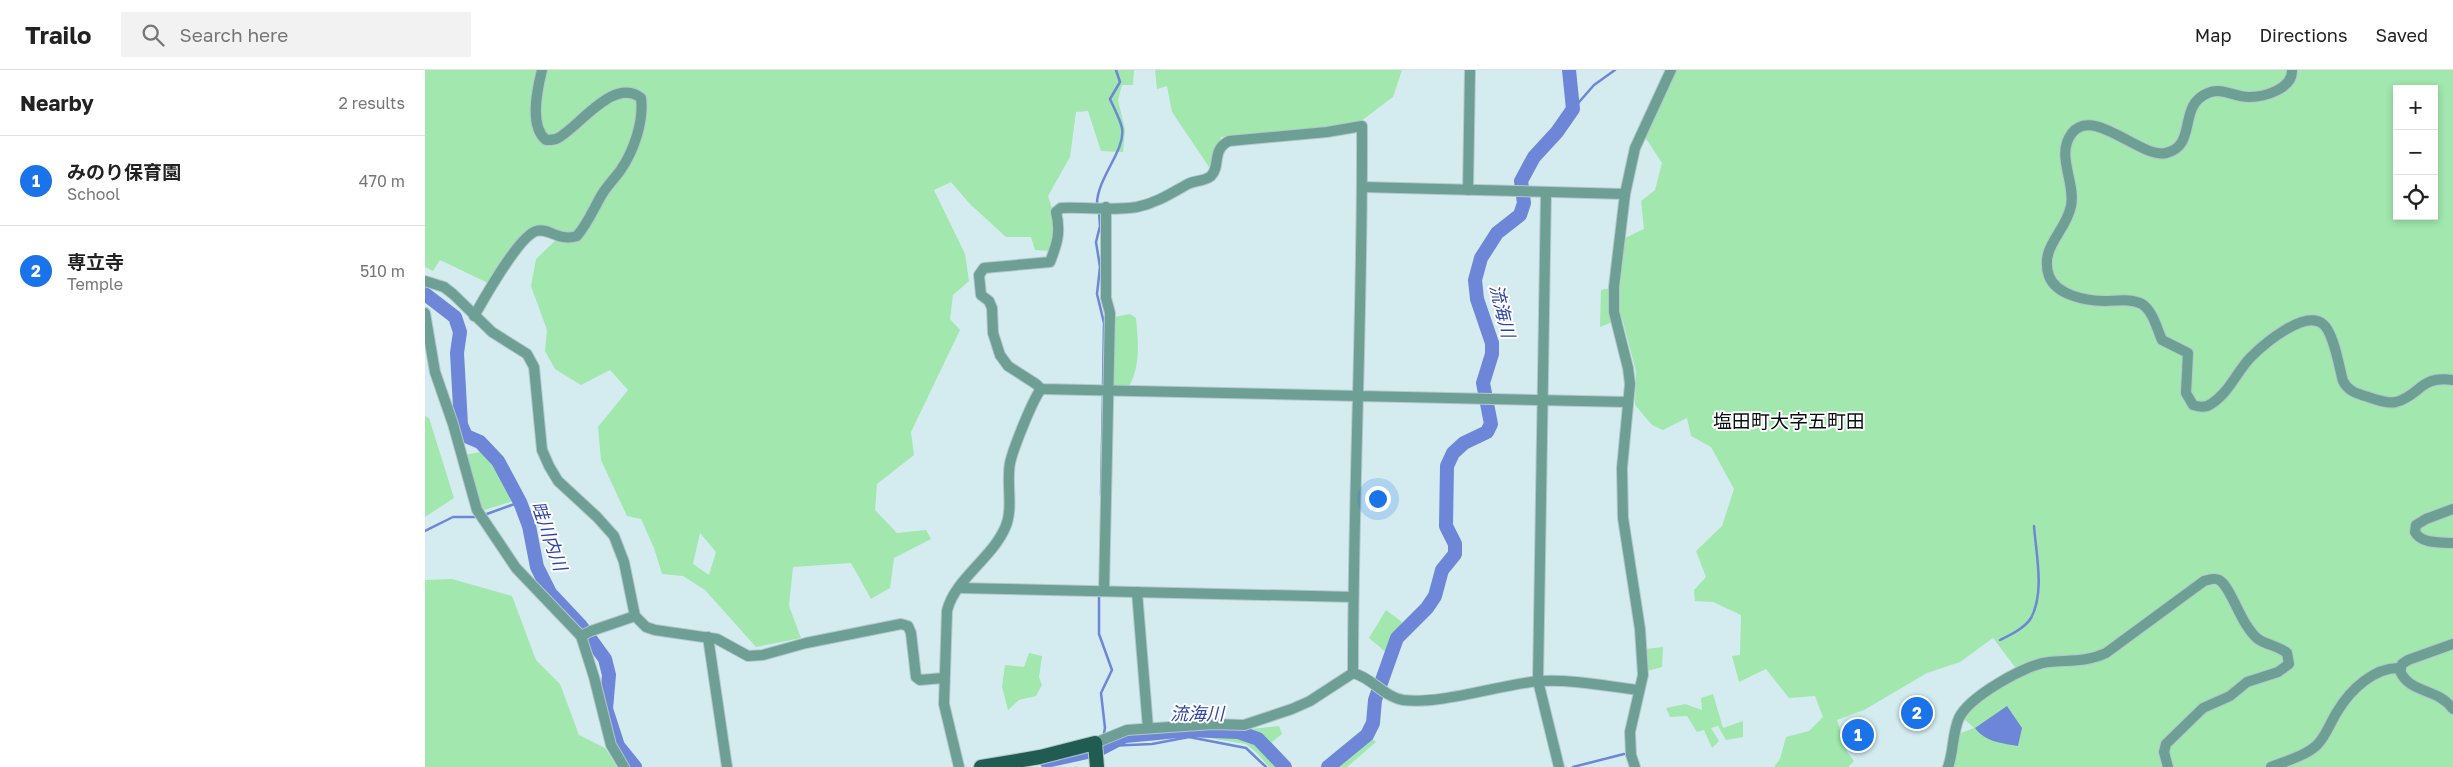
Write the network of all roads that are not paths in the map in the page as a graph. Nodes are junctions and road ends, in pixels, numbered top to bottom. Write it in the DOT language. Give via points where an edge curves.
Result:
graph roads {
  1 [pos="542,70"];
  2 [pos="1470,70"];
  3 [pos="1671,70"];
  4 [pos="2292,70"];
  5 [pos="1362,187"];
  6 [pos="1468,190"];
  7 [pos="1546,192"];
  8 [pos="1625,194"];
  9 [pos="1107,207"];
  10 [pos="425,281"];
  11 [pos="425,312"];
  12 [pos="474,316"];
  13 [pos="2453,380"];
  14 [pos="1041,389"];
  15 [pos="1109,391"];
  16 [pos="1357,397"];
  17 [pos="1542,400"];
  18 [pos="1628,402"];
  19 [pos="2453,509"];
  20 [pos="2453,543"];
  21 [pos="959,588"];
  22 [pos="1104,591"];
  23 [pos="1137,592"];
  24 [pos="1353,597"];
  25 [pos="635,616"];
  26 [pos="581,636"];
  27 [pos="708,637"];
  28 [pos="2453,644"];
  29 [pos="2401,668"];
  30 [pos="1353,673"];
  31 [pos="943,678"];
  32 [pos="1538,681"];
  33 [pos="1638,690"];
  34 [pos="2453,709"];
  35 [pos="1148,728"];
  36 [pos="1095,743"];
  37 [pos="624,767"];
  38 [pos="727,767"];
  39 [pos="959,767"];
  40 [pos="981,767"];
  41 [pos="1097,767"];
  42 [pos="1559,767"];
  43 [pos="1635,767"];
  44 [pos="1949,767"];
  45 [pos="2168,767"];
  46 [pos="2271,767"];
  1 -- 12 [label="street" via="536,124 539,134 546,140 558,138 591,109 627,92 635,92 641,98 643,114 621,170 577,236 562,238 535,231 493,282"];
  2 -- 6 [label="street"];
  3 -- 8 [label="street" via="1635,148"];
  4 -- 13 [label="street" via="2289,83 2270,92 2250,97 2221,90 2197,99 2189,110 2185,137 2180,145 2164,154 2150,152 2122,135 2104,129 2077,128 2068,138 2065,149 2073,197 2071,209 2047,255 2050,278 2062,291 2083,298 2129,300 2148,309 2161,340 2188,353 2186,393 2193,405 2201,407 2214,402 2254,354 2280,334 2307,320 2324,325 2331,336 2343,382 2355,393 2396,402 2425,382 2444,378"];
  5 -- 6 [label="street"];
  5 -- 9 [label="street" via="1362,126 1229,141 1222,144 1214,173 1209,178 1187,183 1169,196 1137,207"];
  5 -- 16 [label="street"];
  6 -- 7 [label="street"];
  7 -- 8 [label="street"];
  7 -- 17 [label="street"];
  8 -- 18 [label="street" via="1613,287 1614,312 1628,368"];
  9 -- 14 [label="street" via="1061,208 1056,212 1059,237 1050,262 984,268 979,275 981,295 992,308 993,333 1000,355 1007,366"];
  9 -- 15 [label="street"];
  10 -- 12 [label="street" via="444,287"];
  11 -- 26 [label="street" via="435,372 477,510 516,568"];
  12 -- 25 [label="street" via="492,332 527,354 534,367 542,450 558,481 614,536 624,562"];
  14 -- 15 [label="street"];
  14 -- 21 [label="street" via="1010,464 1006,527 985,560"];
  15 -- 16 [label="street"];
  15 -- 22 [label="street"];
  16 -- 17 [label="street"];
  16 -- 24 [label="street"];
  17 -- 18 [label="street"];
  17 -- 32 [label="street"];
  18 -- 33 [label="street" via="1622,468 1623,518 1639,629 1643,675"];
  19 -- 20 [label="street" via="2426,519 2415,529 2417,537 2423,540"];
  21 -- 22 [label="street"];
  21 -- 31 [label="street" via="950,598 947,611"];
  22 -- 23 [label="street"];
  23 -- 24 [label="street"];
  23 -- 35 [label="street"];
  24 -- 30 [label="street"];
  25 -- 26 [label="street"];
  25 -- 27 [label="street" via="646,627 655,630"];
  26 -- 37 [label="street" via="611,745"];
  27 -- 31 [label="street" via="748,656 763,655 901,624 908,626 911,633 916,677 920,680"];
  27 -- 38 [label="street"];
  28 -- 29 [label="street" via="2408,660"];
  29 -- 34 [label="street" via="2403,679 2410,685 2443,697"];
  29 -- 46 [label="street" via="2378,671 2366,680 2337,710 2323,739"];
  30 -- 32 [label="street" via="1401,700 1428,699"];
  30 -- 35 [label="street" via="1310,701 1244,725"];
  31 -- 39 [label="street" via="944,704"];
  32 -- 33 [label="street" via="1562,680"];
  32 -- 42 [label="street"];
  33 -- 43 [label="street" via="1630,732"];
  35 -- 36 [label="street" via="1127,730"];
  36 -- 40 [label="main road"];
  36 -- 41 [label="main road"];
  44 -- 45 [label="street" via="1952,740 1960,717 2003,680 2047,662 2095,658 2106,653 2204,581 2213,578 2228,589 2241,620 2249,630 2258,639 2287,653 2289,664 2278,672 2247,682 2230,696 2203,708 2166,744 2164,752"];
}
